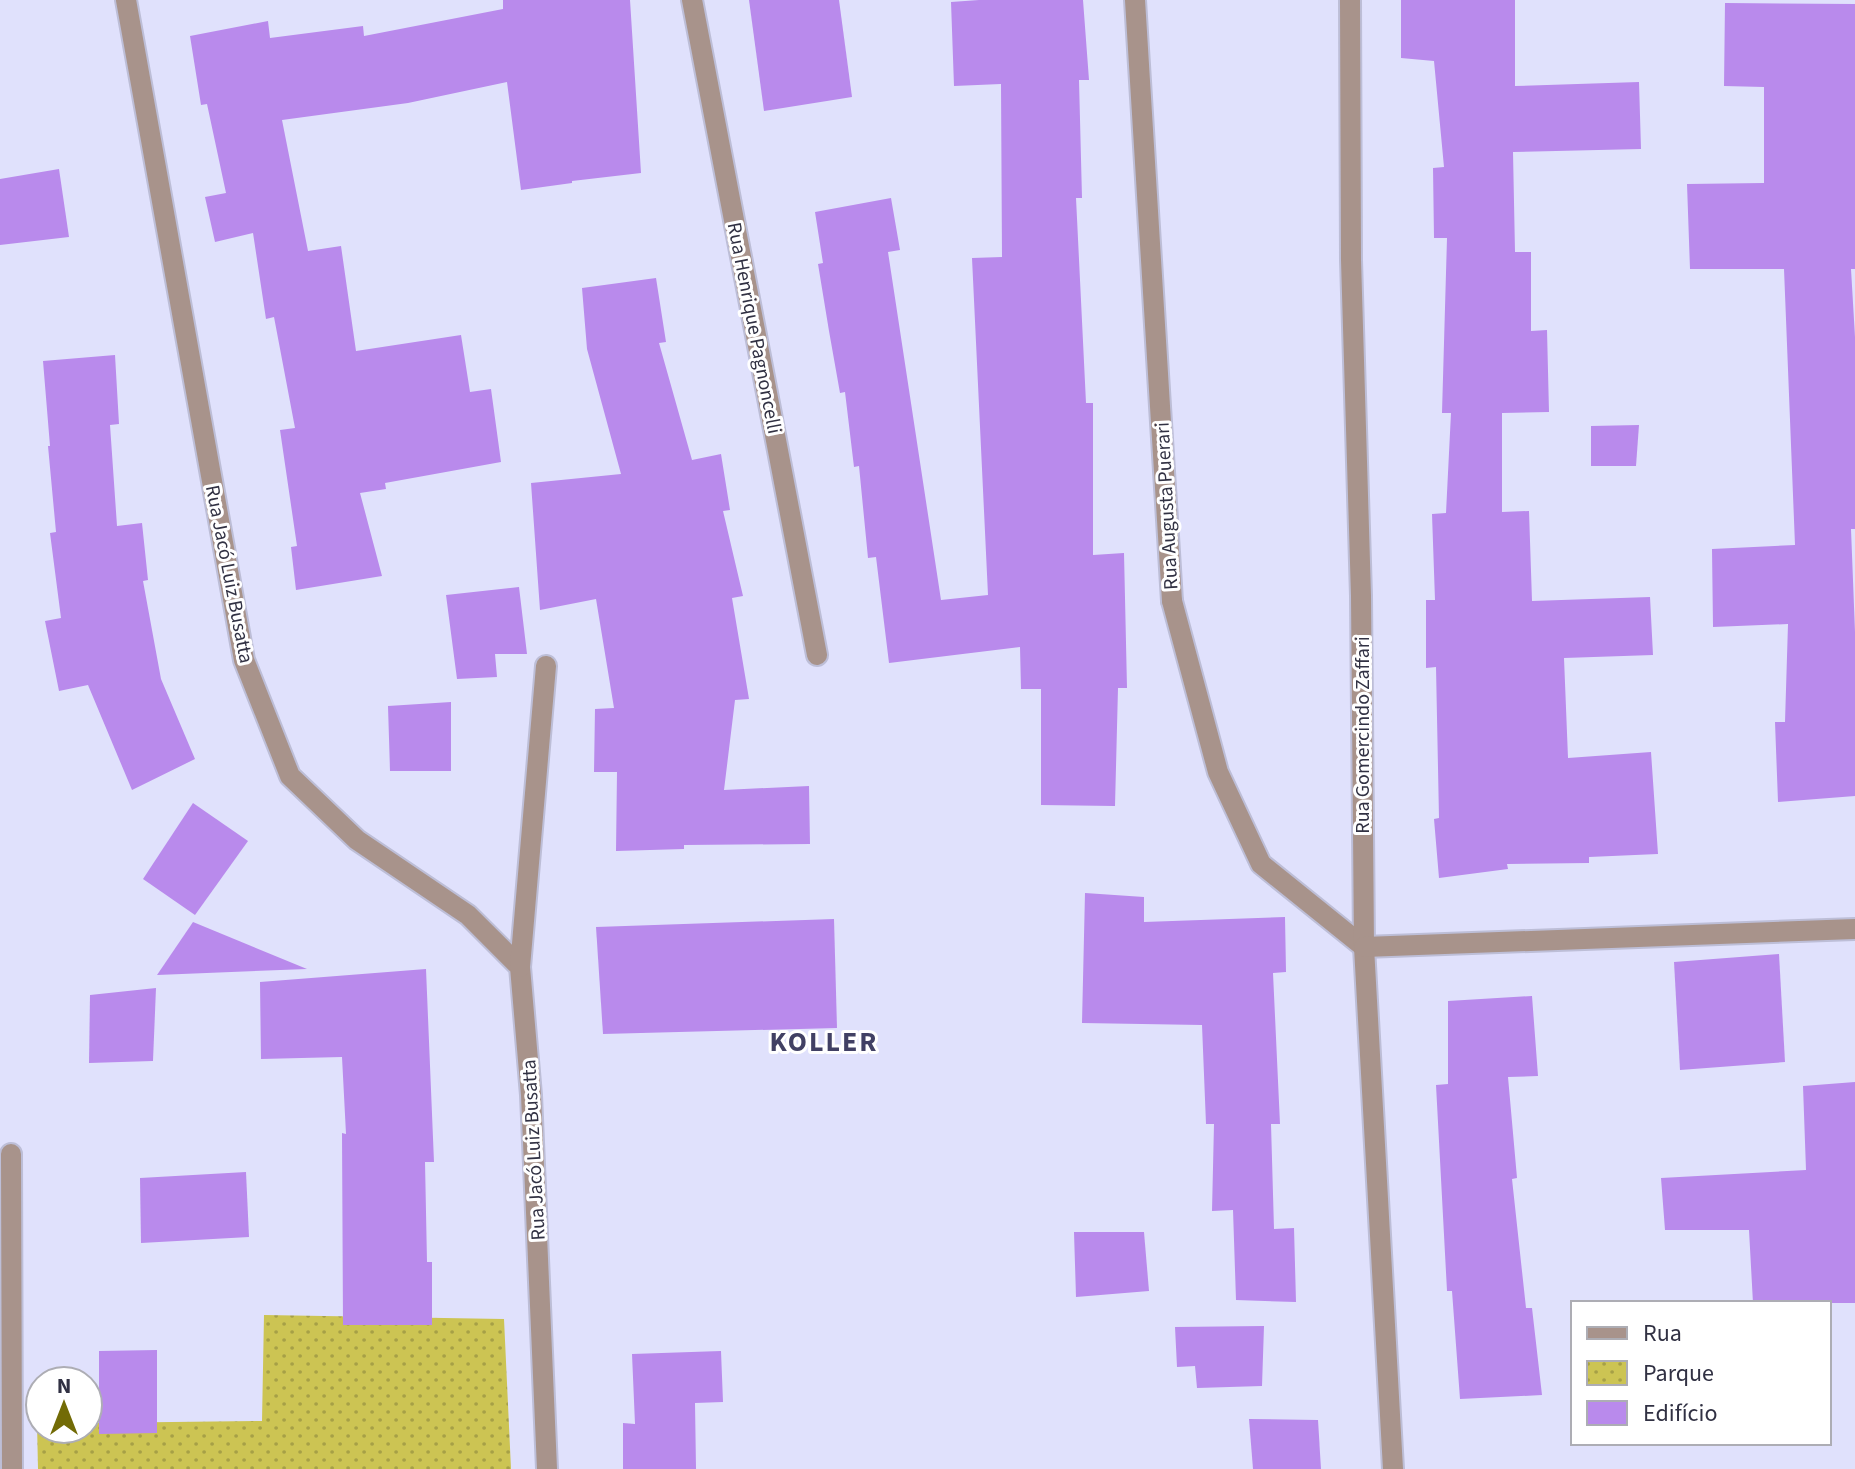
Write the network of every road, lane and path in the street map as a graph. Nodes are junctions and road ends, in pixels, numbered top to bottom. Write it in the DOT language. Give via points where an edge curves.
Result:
graph roads {
  1 [pos="126,0"];
  2 [pos="692,0"];
  3 [pos="1135,0"];
  4 [pos="1350,0"];
  5 [pos="817,655"];
  6 [pos="546,666"];
  7 [pos="1855,929"];
  8 [pos="1364,947"];
  9 [pos="520,967"];
  10 [pos="11,1154"];
  11 [pos="12,1469"];
  12 [pos="547,1469"];
  13 [pos="1393,1469"];
  1 -- 9 [label="street, Rua Jacó Luiz Busatta" via="244,660 278,747 290,776 357,840 468,915"];
  2 -- 5 [label="street, Rua Henrique Pagnoncelli"];
  3 -- 8 [label="street, Rua Augusta Puerari" via="1172,601 1218,772 1261,864"];
  4 -- 8 [label="street, Rua Gomercindo Zaffari"];
  6 -- 9 [label="street"];
  7 -- 8 [label="street"];
  8 -- 13 [label="street, Rua Gomercindo Zaffari"];
  9 -- 12 [label="street, Rua Jacó Luiz Busatta" via="531,1095"];
  10 -- 11 [label="street"];
}
